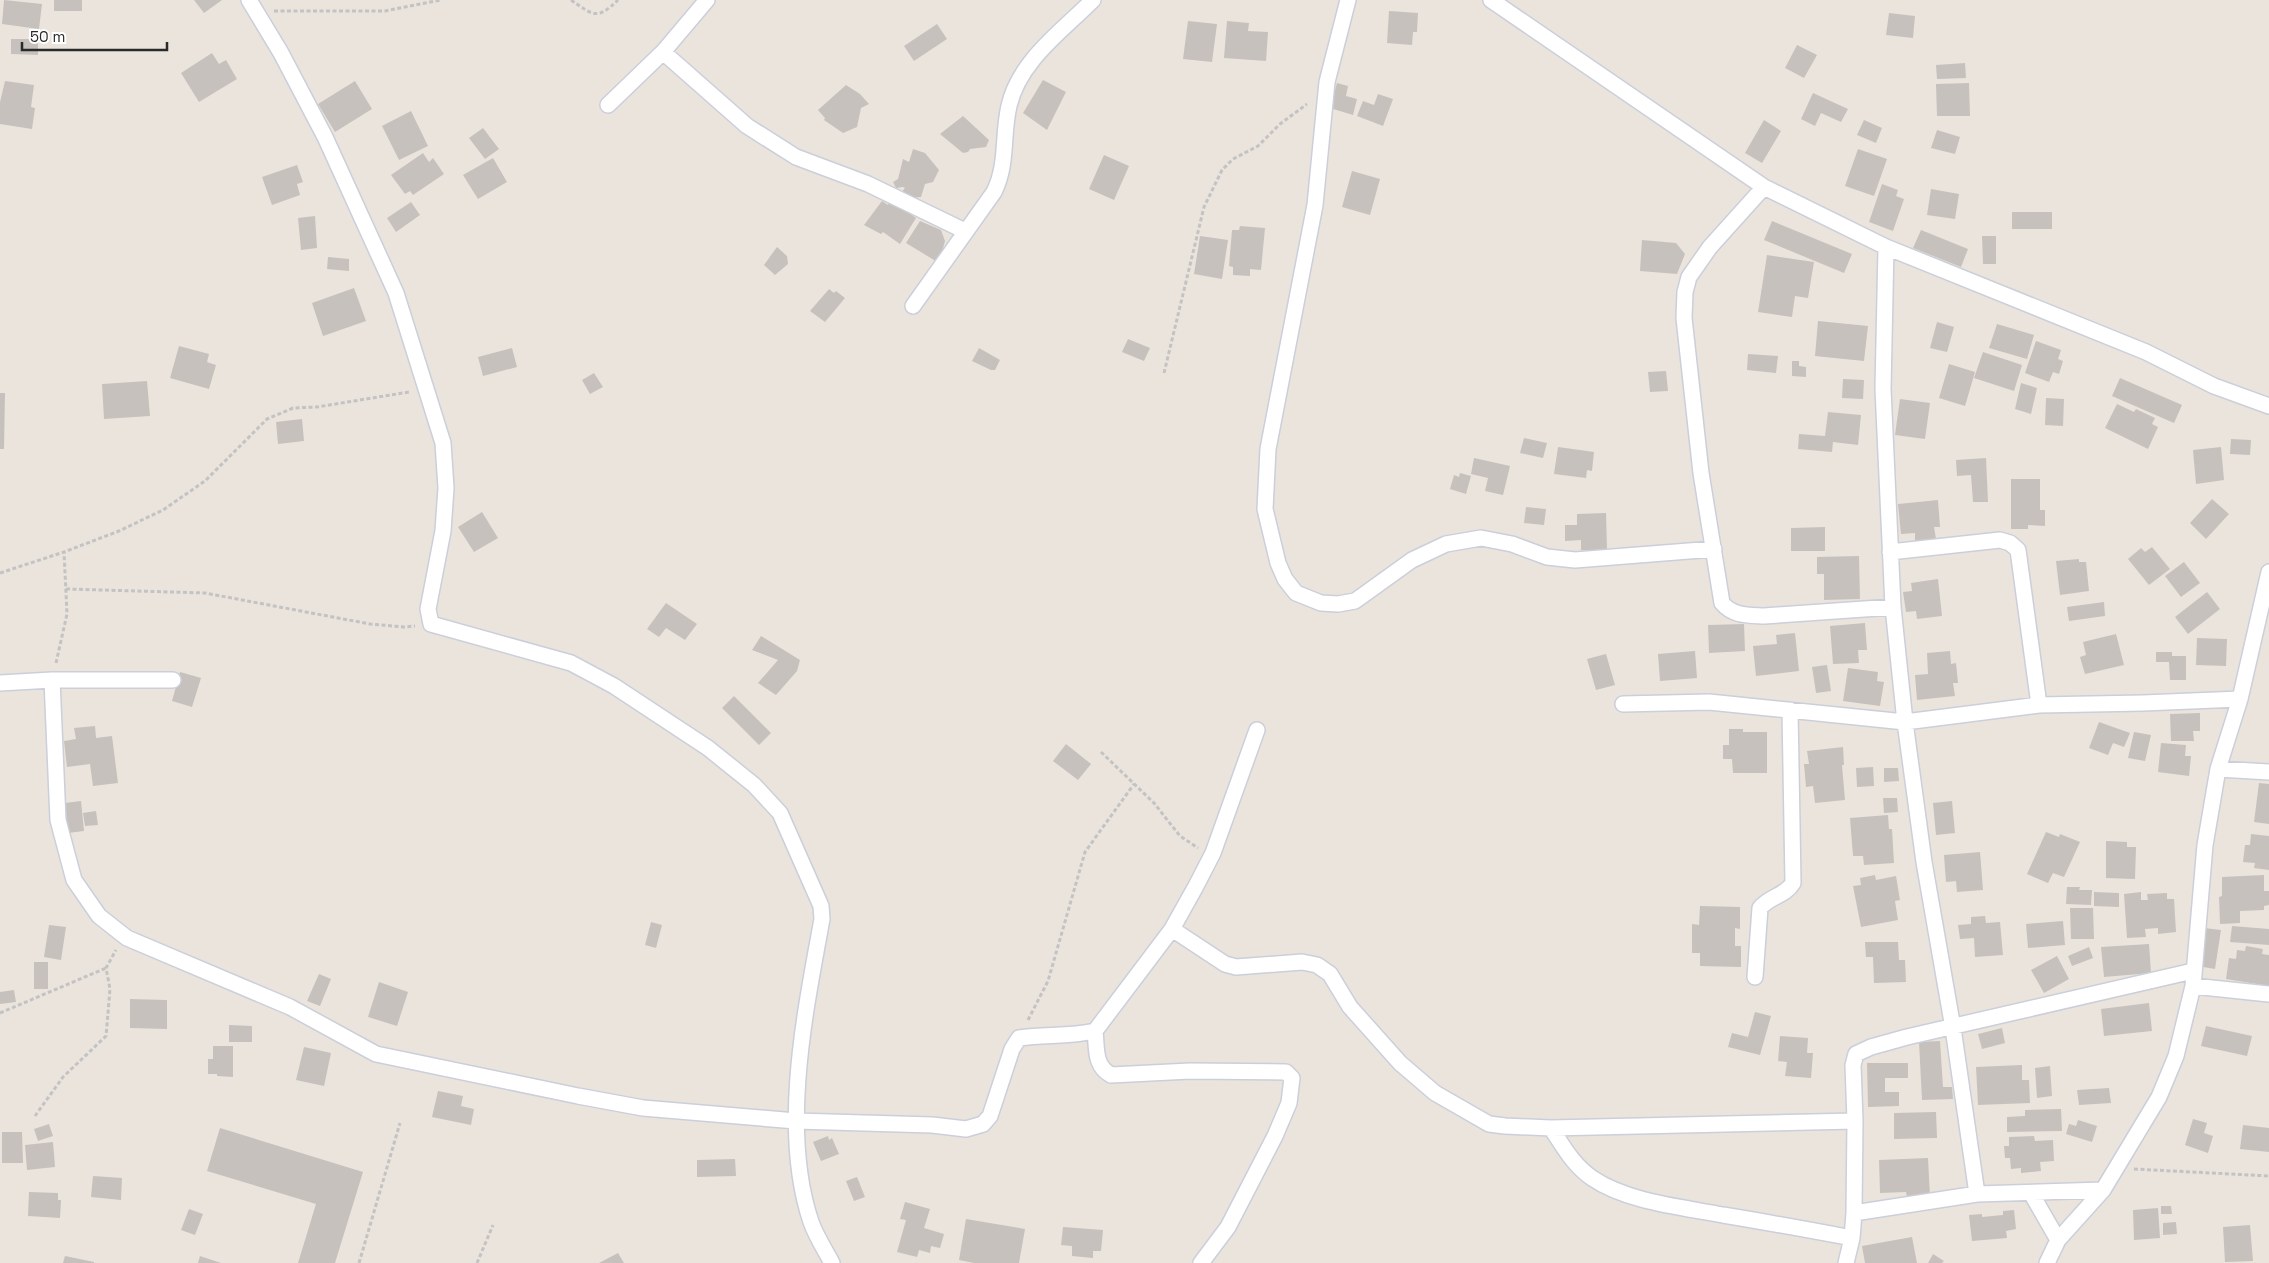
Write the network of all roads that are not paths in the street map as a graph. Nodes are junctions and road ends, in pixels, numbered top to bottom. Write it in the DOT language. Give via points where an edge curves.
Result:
graph roads {
  1 [pos="707,0"];
  2 [pos="1093,0"];
  3 [pos="1348,0"];
  4 [pos="1491,0"];
  5 [pos="252,5"];
  6 [pos="663,52"];
  7 [pos="608,105"];
  8 [pos="1764,187"];
  9 [pos="965,231"];
  10 [pos="1886,247"];
  11 [pos="913,306"];
  12 [pos="2269,406"];
  13 [pos="1714,549"];
  14 [pos="1890,552"];
  15 [pos="2269,572"];
  16 [pos="1893,607"];
  17 [pos="52,680"];
  18 [pos="173,680"];
  19 [pos="0,683"];
  20 [pos="2240,699"];
  21 [pos="1623,704"];
  22 [pos="2039,705"];
  23 [pos="1790,710"];
  24 [pos="1905,722"];
  25 [pos="1257,730"];
  26 [pos="2218,769"];
  27 [pos="2269,772"];
  28 [pos="1172,929"];
  29 [pos="1755,977"];
  30 [pos="2193,978"];
  31 [pos="2269,994"];
  32 [pos="1953,1028"];
  33 [pos="1095,1031"];
  34 [pos="796,1120"];
  35 [pos="1855,1121"];
  36 [pos="1551,1128"];
  37 [pos="2103,1190"];
  38 [pos="2031,1193"];
  39 [pos="1977,1194"];
  40 [pos="1854,1213"];
  41 [pos="1852,1238"];
  42 [pos="2058,1240"];
  43 [pos="832,1263"];
  44 [pos="1201,1263"];
  45 [pos="1846,1263"];
  46 [pos="2047,1263"];
  1 -- 6 [label="street"];
  2 -- 9 [label="street" via="1021,73 1009,106 1002,176"];
  3 -- 13 [label="street" via="1326,90 1315,205 1268,449 1265,509 1278,563 1285,578 1296,593 1321,603 1338,604 1355,601 1412,560 1446,544 1481,538 1512,544 1547,557 1575,560"];
  4 -- 8 [label="street"];
  5 -- 34 [label="street" via="325,138 396,293 443,442 446,488 443,531 428,609 431,624 571,662 614,686 708,748 754,785 780,814 821,906 822,920 808,1000"];
  6 -- 7 [label="street"];
  6 -- 9 [label="street" via="747,126 796,157 868,184"];
  8 -- 10 [label="street"];
  8 -- 13 [label="street" via="1710,247 1689,277 1685,292 1684,318 1701,473"];
  9 -- 11 [label="street"];
  10 -- 12 [label="street" via="2146,352 2214,386"];
  10 -- 14 [label="street" via="1884,389"];
  13 -- 16 [label="street" via="1722,602 1730,611 1764,616"];
  14 -- 16 [label="street"];
  14 -- 22 [label="street" via="2000,540 2018,550"];
  15 -- 20 [label="street"];
  16 -- 24 [label="street"];
  17 -- 18 [label="street"];
  17 -- 19 [label="street"];
  17 -- 34 [label="street" via="58,820 74,880 99,916 127,938 290,1007 376,1054 644,1108"];
  20 -- 22 [label="street"];
  20 -- 26 [label="street"];
  21 -- 23 [label="street" via="1709,702"];
  22 -- 24 [label="street"];
  23 -- 24 [label="street"];
  23 -- 29 [label="street" via="1793,883 1788,891 1768,899 1760,908"];
  24 -- 32 [label="street" via="1924,862"];
  25 -- 28 [label="street" via="1213,853"];
  26 -- 27 [label="street"];
  26 -- 30 [label="street" via="2205,845"];
  28 -- 33 [label="street"];
  28 -- 36 [label="street" via="1225,964 1236,967 1302,962 1316,965 1330,974 1350,1007 1400,1063 1435,1093 1489,1124"];
  30 -- 31 [label="street"];
  30 -- 32 [label="street" via="2078,996"];
  30 -- 37 [label="street" via="2176,1056 2159,1097"];
  32 -- 35 [label="street" via="1871,1047 1856,1054 1853,1064"];
  32 -- 39 [label="street"];
  33 -- 34 [label="street" via="1072,1036 1019,1038 1012,1049 990,1116 976,1128"];
  33 -- 44 [label="street" via="1098,1063 1111,1075 1190,1071 1286,1072 1292,1078 1290,1103 1275,1136 1228,1227"];
  34 -- 43 [label="street" via="801,1183 811,1223"];
  35 -- 36 [label="street"];
  35 -- 40 [label="street"];
  36 -- 41 [label="street" via="1580,1168 1621,1193 1683,1208"];
  37 -- 38 [label="street"];
  37 -- 42 [label="street"];
  38 -- 39 [label="street"];
  38 -- 42 [label="street"];
  39 -- 40 [label="street"];
  40 -- 41 [label="street"];
  41 -- 45 [label="street"];
  42 -- 46 [label="street"];
}
